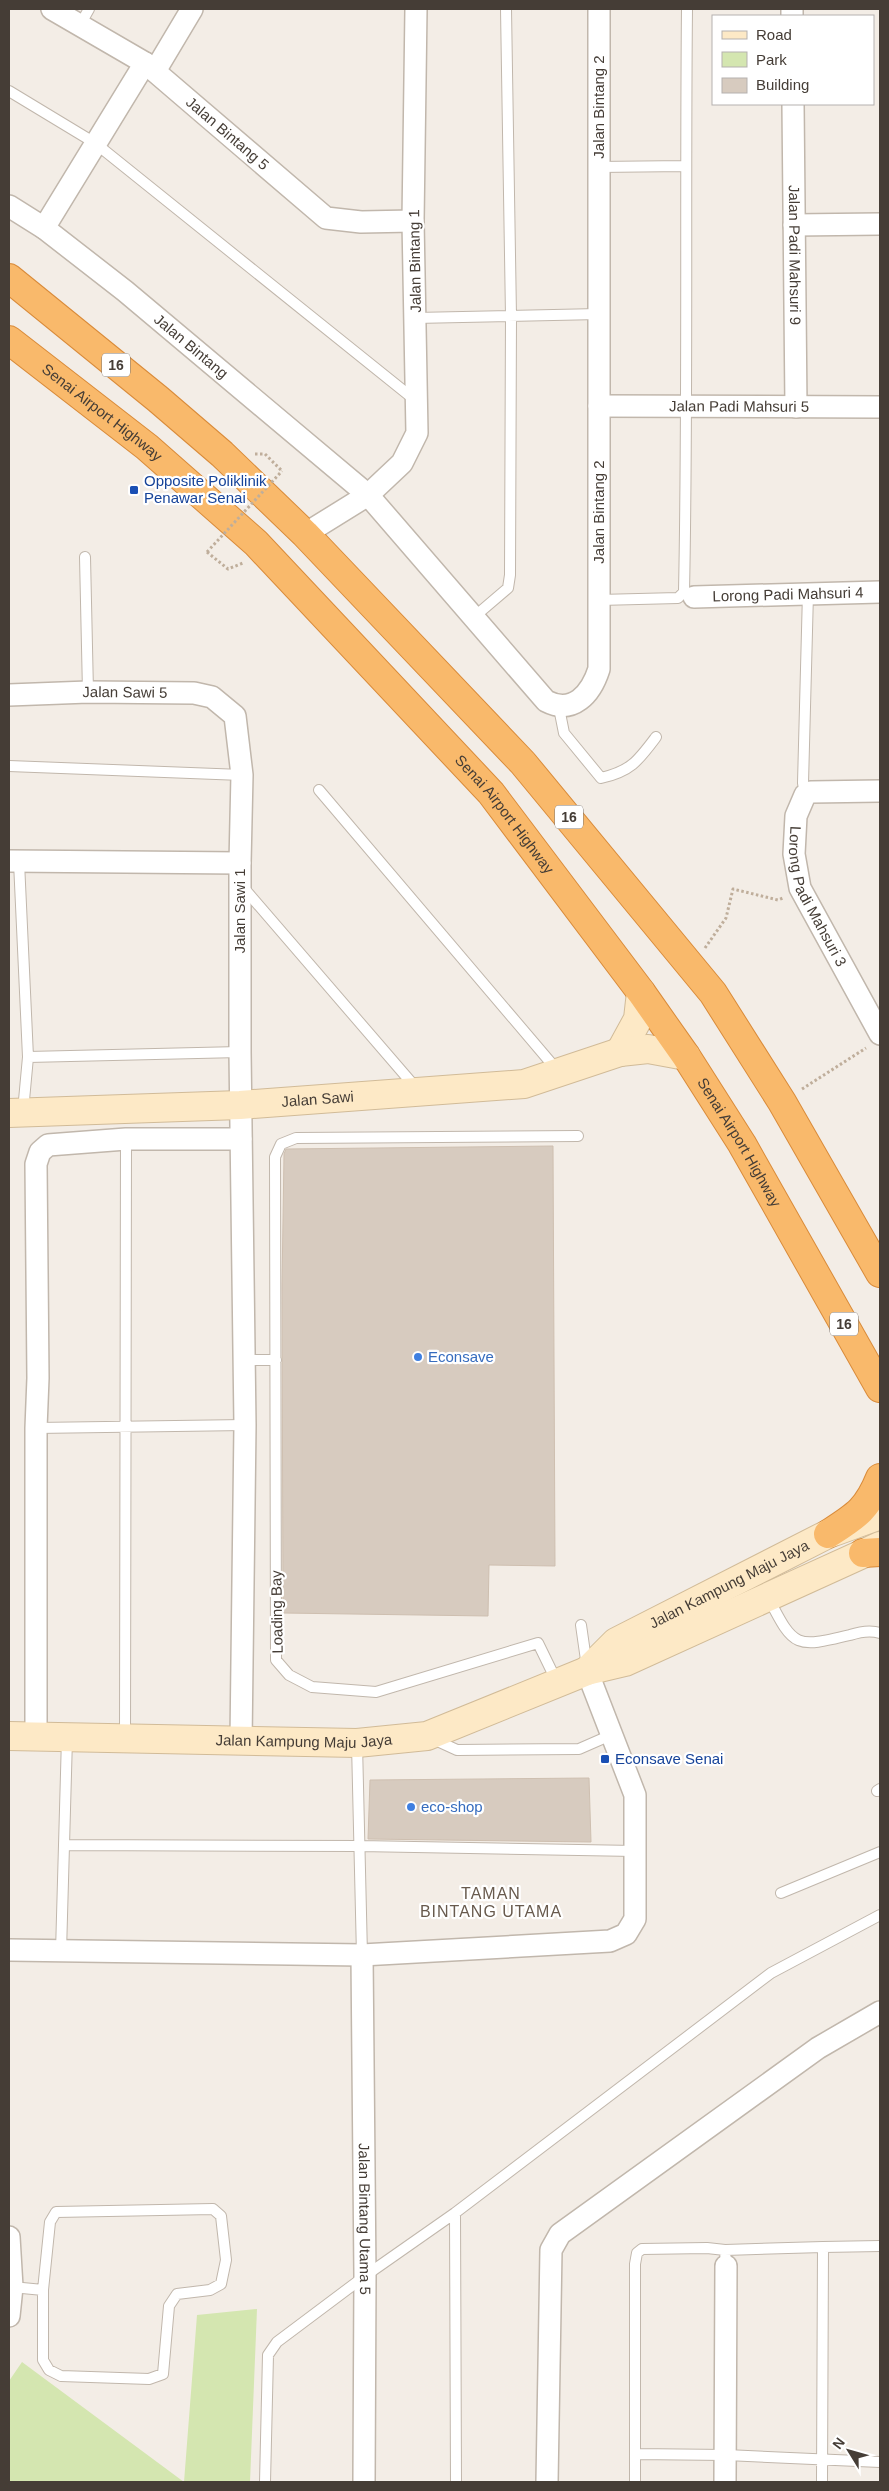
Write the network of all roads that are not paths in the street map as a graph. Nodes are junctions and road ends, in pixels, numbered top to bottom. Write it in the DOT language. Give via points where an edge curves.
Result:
graph roads {
  1 [pos="52,9"];
  2 [pos="192,9"];
  3 [pos="416,9"];
  4 [pos="506,9"];
  5 [pos="599,9"];
  6 [pos="687,9"];
  7 [pos="84,17"];
  8 [pos="150,67"];
  9 [pos="9,90"];
  10 [pos="793,105"];
  11 [pos="95,143"];
  12 [pos="685,166"];
  13 [pos="598,167"];
  14 [pos="9,206"];
  15 [pos="413,221"];
  16 [pos="880,224"];
  17 [pos="794,225"];
  18 [pos="44,228"];
  19 [pos="9,278"];
  20 [pos="599,314"];
  21 [pos="510,316"];
  22 [pos="416,318"];
  23 [pos="9,340"];
  24 [pos="418,402"];
  25 [pos="598,406"];
  26 [pos="687,407"];
  27 [pos="796,407"];
  28 [pos="880,407"];
  29 [pos="368,495"];
  30 [pos="305,534"];
  31 [pos="85,557"];
  32 [pos="880,592"];
  33 [pos="808,594"];
  34 [pos="694,597"];
  35 [pos="599,600"];
  36 [pos="474,617"];
  37 [pos="88,692"];
  38 [pos="9,695"];
  39 [pos="559,708"];
  40 [pos="235,716"];
  41 [pos="656,737"];
  42 [pos="9,766"];
  43 [pos="242,775"];
  44 [pos="319,790"];
  45 [pos="880,791"];
  46 [pos="804,795"];
  47 [pos="14,862"];
  48 [pos="240,873"];
  49 [pos="640,992"];
  50 [pos="876,1039"];
  51 [pos="240,1052"];
  52 [pos="620,1052"];
  53 [pos="686,1056"];
  54 [pos="28,1057"];
  55 [pos="559,1073"];
  56 [pos="419,1092"];
  57 [pos="240,1105"];
  58 [pos="16,1112"];
  59 [pos="578,1136"];
  60 [pos="126,1139"];
  61 [pos="241,1139"];
  62 [pos="880,1272"];
  63 [pos="244,1360"];
  64 [pos="276,1360"];
  65 [pos="880,1388"];
  66 [pos="245,1425"];
  67 [pos="125,1426"];
  68 [pos="36,1428"];
  69 [pos="880,1478"];
  70 [pos="880,1514"];
  71 [pos="828,1534"];
  72 [pos="874,1550"];
  73 [pos="768,1598"];
  74 [pos="582,1626"];
  75 [pos="880,1633"];
  76 [pos="587,1671"];
  77 [pos="557,1683"];
  78 [pos="611,1735"];
  79 [pos="9,1736"];
  80 [pos="427,1736"];
  81 [pos="36,1737"];
  82 [pos="67,1738"];
  83 [pos="125,1739"];
  84 [pos="241,1741"];
  85 [pos="357,1743"];
  86 [pos="64,1845"];
  87 [pos="360,1846"];
  88 [pos="635,1851"];
  89 [pos="880,1852"];
  90 [pos="781,1893"];
  91 [pos="880,1915"];
  92 [pos="9,1950"];
  93 [pos="61,1952"];
  94 [pos="362,1955"];
  95 [pos="880,2015"];
  96 [pos="455,2213"];
  97 [pos="9,2237"];
  98 [pos="880,2246"];
  99 [pos="823,2247"];
  100 [pos="725,2258"];
  101 [pos="365,2276"];
  102 [pos="12,2287"];
  103 [pos="43,2290"];
  104 [pos="9,2316"];
  105 [pos="635,2454"];
  106 [pos="726,2455"];
  107 [pos="823,2458"];
  108 [pos="880,2462"];
  109 [pos="265,2482"];
  110 [pos="364,2482"];
  111 [pos="456,2482"];
  112 [pos="547,2482"];
  113 [pos="635,2482"];
  114 [pos="725,2482"];
  115 [pos="822,2482"];
  1 -- 7 [label="street, Jalan Bintang 5"];
  2 -- 8 [label="street"];
  3 -- 15 [label="street, Jalan Bintang 1"];
  4 -- 21 [label="lane"];
  5 -- 13 [label="street, Jalan Bintang 2"];
  6 -- 12 [label="lane"];
  7 -- 8 [label="street, Jalan Bintang 5"];
  8 -- 11 [label="street"];
  8 -- 15 [label="street, Jalan Bintang 5" via="326,218 361,222"];
  9 -- 11 [label="lane"];
  10 -- 17 [label="street, Jalan Padi Mahsuri 9"];
  11 -- 18 [label="street"];
  11 -- 24 [label="lane"];
  12 -- 13 [label="lane"];
  12 -- 26 [label="lane"];
  13 -- 20 [label="street, Jalan Bintang 2"];
  14 -- 18 [label="street, Jalan Bintang"];
  15 -- 22 [label="street, Jalan Bintang 1"];
  16 -- 17 [label="street"];
  17 -- 27 [label="street, Jalan Padi Mahsuri 9"];
  18 -- 29 [label="street, Jalan Bintang" via="125,291"];
  19 -- 30 [label="highway, 16" via="222,454"];
  20 -- 21 [label="lane"];
  20 -- 25 [label="street, Jalan Bintang 2"];
  21 -- 22 [label="lane"];
  21 -- 36 [label="lane" via="508,588"];
  22 -- 24 [label="street, Jalan Bintang 1"];
  23 -- 49 [label="highway, Senai Airport Highway / 16" via="147,447 266,553 491,793"];
  24 -- 29 [label="street, Jalan Bintang 1" via="417,433 402,463"];
  25 -- 26 [label="street, Jalan Padi Mahsuri 5"];
  25 -- 35 [label="street, Jalan Bintang 2"];
  26 -- 27 [label="street, Jalan Padi Mahsuri 5"];
  26 -- 35 [label="lane" via="684,592 678,598"];
  27 -- 28 [label="street, Jalan Padi Mahsuri 5"];
  29 -- 30 [label="street, Jalan Bintang 1"];
  29 -- 36 [label="street"];
  30 -- 62 [label="highway, 16" via="523,763 690,963 713,993 782,1102"];
  31 -- 37 [label="lane"];
  32 -- 33 [label="street, Lorong Padi Mahsuri 4"];
  33 -- 34 [label="street, Lorong Padi Mahsuri 4"];
  33 -- 46 [label="lane"];
  35 -- 39 [label="street, Jalan Bintang 2" via="599,669 595,683 575,704"];
  36 -- 39 [label="street" via="546,701"];
  37 -- 38 [label="street, Jalan Sawi 5"];
  37 -- 40 [label="street, Jalan Sawi 5" via="194,693 212,696"];
  39 -- 41 [label="lane" via="564,733 601,778 622,773 638,761"];
  40 -- 43 [label="street, Jalan Sawi 1"];
  42 -- 43 [label="lane"];
  43 -- 48 [label="street, Jalan Sawi 1"];
  44 -- 55 [label="lane"];
  45 -- 46 [label="street" via="810,792"];
  46 -- 50 [label="street, Lorong Padi Mahsuri 3" via="796,816 794,854 800,888"];
  47 -- 48 [label="street"];
  47 -- 54 [label="lane"];
  48 -- 51 [label="street, Jalan Sawi 1"];
  48 -- 56 [label="lane"];
  49 -- 52 [label="street" via="638,1019"];
  49 -- 53 [label="highway, Senai Airport Highway / 16"];
  51 -- 54 [label="lane"];
  51 -- 57 [label="street, Jalan Sawi 1"];
  52 -- 53 [label="street, Jalan Sawi" via="648,1049"];
  52 -- 55 [label="street, Jalan Sawi"];
  53 -- 65 [label="highway, Senai Airport Highway / 16" via="742,1144"];
  54 -- 58 [label="lane"];
  55 -- 56 [label="street, Jalan Sawi" via="524,1084"];
  56 -- 57 [label="street, Jalan Sawi"];
  57 -- 58 [label="street, Jalan Sawi"];
  57 -- 61 [label="street, Jalan Sawi 1"];
  59 -- 64 [label="lane" via="286,1140 275,1158"];
  60 -- 61 [label="street"];
  60 -- 67 [label="lane"];
  60 -- 68 [label="street" via="48,1145 40,1152 36,1164"];
  61 -- 63 [label="street, Jalan Sawi 1"];
  63 -- 64 [label="lane"];
  63 -- 66 [label="street, Jalan Sawi 1"];
  64 -- 77 [label="lane, Loading Bay" via="276,1660 289,1675 312,1687 376,1692 538,1643"];
  66 -- 67 [label="lane"];
  66 -- 84 [label="street, Jalan Sawi 1"];
  67 -- 68 [label="lane"];
  67 -- 83 [label="lane"];
  68 -- 81 [label="street"];
  69 -- 71 [label="highway" via="859,1514"];
  70 -- 71 [label="street, Jalan Kampung Maju Jaya"];
  71 -- 76 [label="street, Jalan Kampung Maju Jaya" via="616,1642"];
  72 -- 73 [label="street, Jalan Kampung Maju Jaya"];
  73 -- 75 [label="lane" via="793,1639 809,1644 858,1632"];
  73 -- 76 [label="street, Jalan Kampung Maju Jaya" via="625,1662"];
  74 -- 76 [label="lane"];
  76 -- 77 [label="street, Jalan Kampung Maju Jaya"];
  76 -- 78 [label="street"];
  77 -- 80 [label="street, Jalan Kampung Maju Jaya"];
  78 -- 80 [label="lane" via="580,1749 457,1750"];
  78 -- 88 [label="street" via="635,1795"];
  79 -- 81 [label="street, Jalan Kampung Maju Jaya"];
  80 -- 85 [label="street, Jalan Kampung Maju Jaya"];
  81 -- 82 [label="street, Jalan Kampung Maju Jaya"];
  82 -- 83 [label="street, Jalan Kampung Maju Jaya"];
  82 -- 86 [label="lane"];
  83 -- 84 [label="street, Jalan Kampung Maju Jaya"];
  84 -- 85 [label="street, Jalan Kampung Maju Jaya"];
  85 -- 87 [label="lane"];
  86 -- 87 [label="lane"];
  86 -- 93 [label="lane"];
  87 -- 88 [label="lane"];
  87 -- 94 [label="lane"];
  88 -- 94 [label="street" via="635,1919 626,1934 610,1941"];
  89 -- 90 [label="lane"];
  91 -- 96 [label="lane" via="771,1973"];
  92 -- 93 [label="street"];
  93 -- 94 [label="street"];
  94 -- 101 [label="street, Jalan Bintang Utama 5"];
  95 -- 112 [label="street" via="818,2048 560,2234 551,2250"];
  96 -- 101 [label="lane"];
  96 -- 111 [label="lane"];
  97 -- 102 [label="street"];
  98 -- 99 [label="lane"];
  99 -- 100 [label="lane"];
  99 -- 107 [label="lane"];
  100 -- 105 [label="lane" via="707,2248 642,2249 636,2253"];
  100 -- 106 [label="street"];
  101 -- 109 [label="lane" via="277,2342 268,2355"];
  101 -- 110 [label="street, Jalan Bintang Utama 5"];
  102 -- 103 [label="lane"];
  102 -- 104 [label="street"];
  103 -- 103 [label="lane" via="43,2360 48,2370 61,2376 114,2379 149,2379 164,2374 169,2306 177,2294 210,2290 221,2284 226,2260 221,2216 213,2209 56,2212 50,2222"];
  105 -- 106 [label="lane"];
  105 -- 113 [label="lane"];
  106 -- 107 [label="lane"];
  106 -- 114 [label="street"];
  107 -- 108 [label="lane"];
  107 -- 115 [label="lane"];
}
